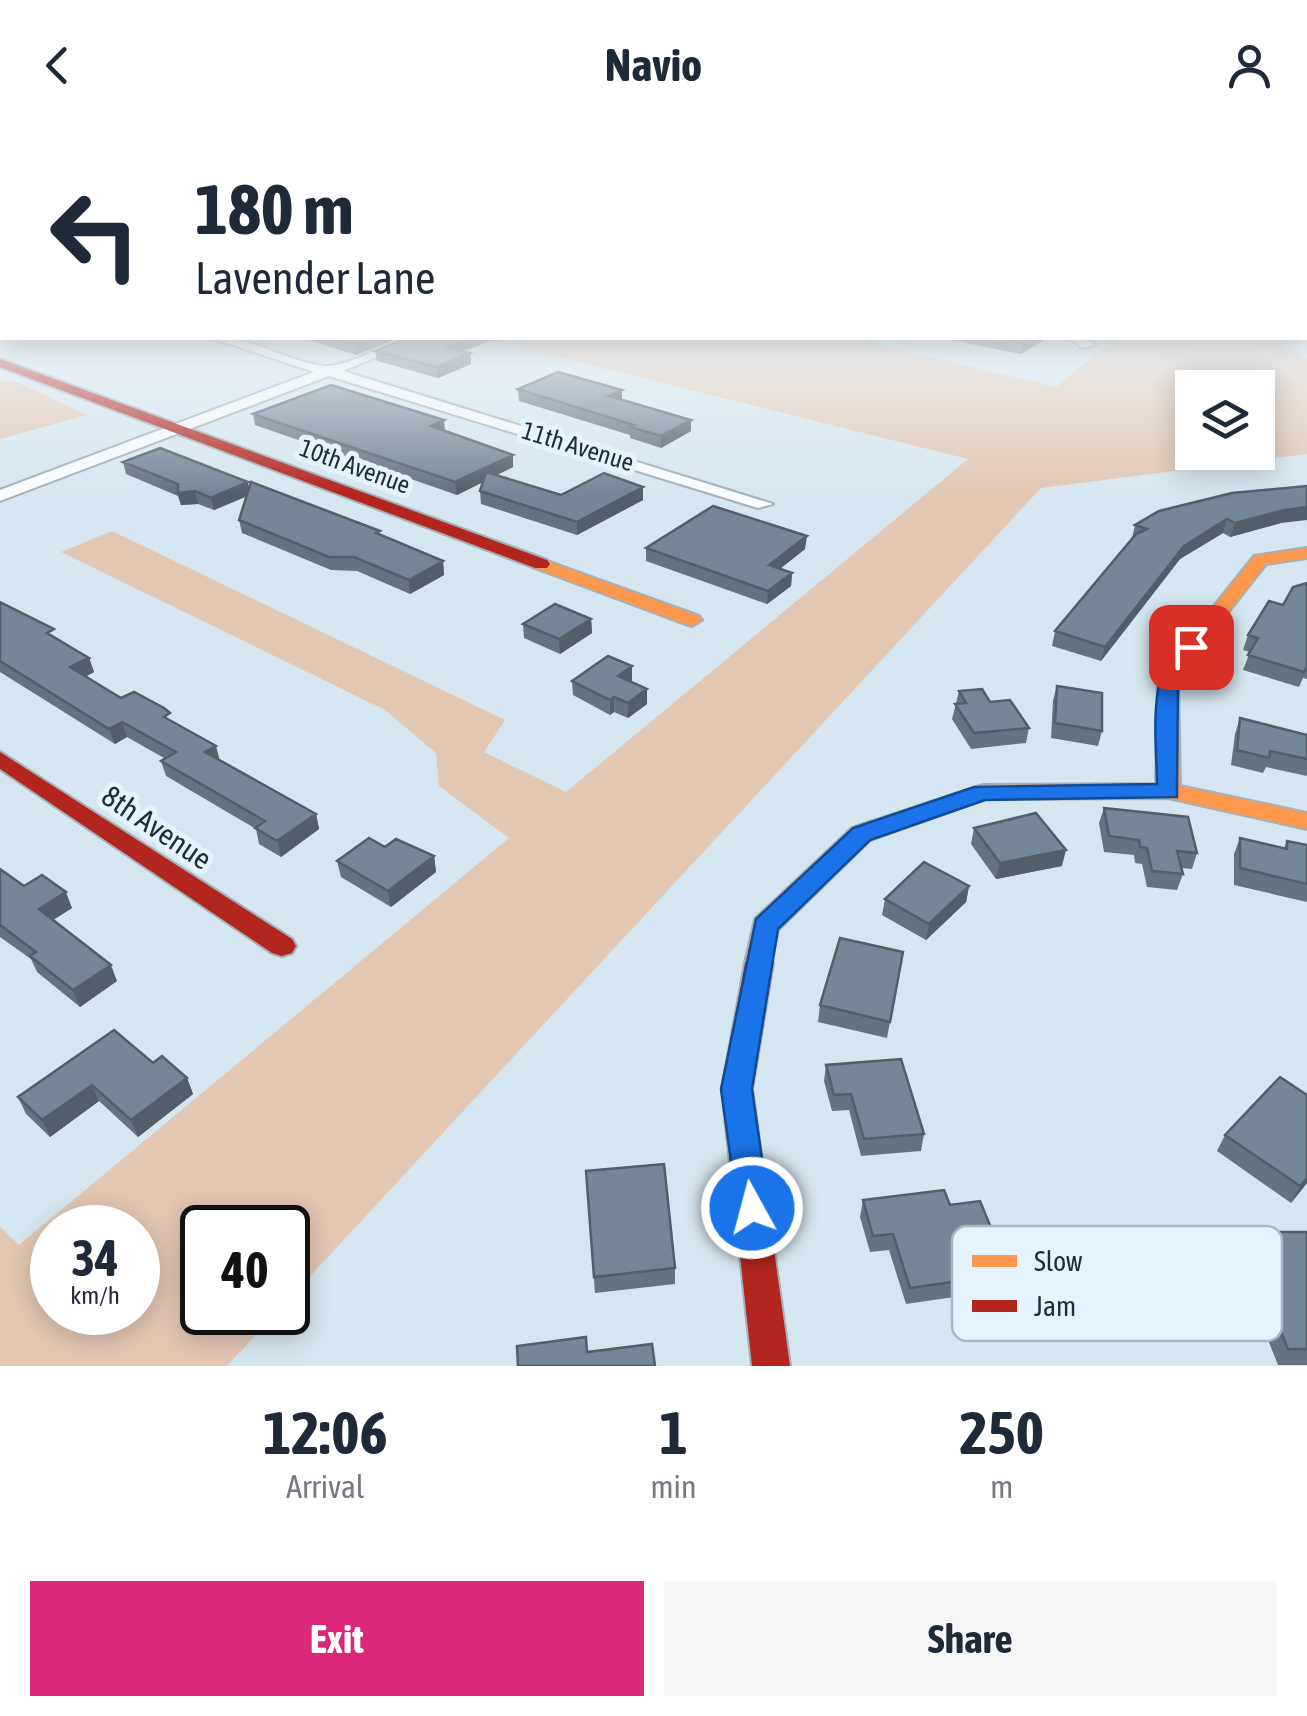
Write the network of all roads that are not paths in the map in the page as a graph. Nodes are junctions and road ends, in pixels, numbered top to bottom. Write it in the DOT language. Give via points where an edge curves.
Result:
graph roads {
  1 [pos="40,378"];
  2 [pos="312,378"];
  3 [pos="347,378"];
  4 [pos="175,428"];
  5 [pos="0,496"];
  6 [pos="764,504"];
  7 [pos="1307,553"];
  8 [pos="692,620"];
  9 [pos="0,759"];
  10 [pos="1168,791"];
  11 [pos="1307,822"];
  12 [pos="282,946"];
  13 [pos="771,1366"];
  1 -- 4 [label="street, 10th Avenue"];
  2 -- 4 [label="street"];
  3 -- 6 [label="street, 11th Avenue"];
  4 -- 5 [label="street"];
  4 -- 8 [label="street, 10th Avenue"];
  7 -- 10 [label="street" via="1260,560 1168,676"];
  9 -- 12 [label="street, 8th Avenue"];
  10 -- 11 [label="street"];
  10 -- 13 [label="street" via="983,792 862,834 765,926 736,1089"];
}
